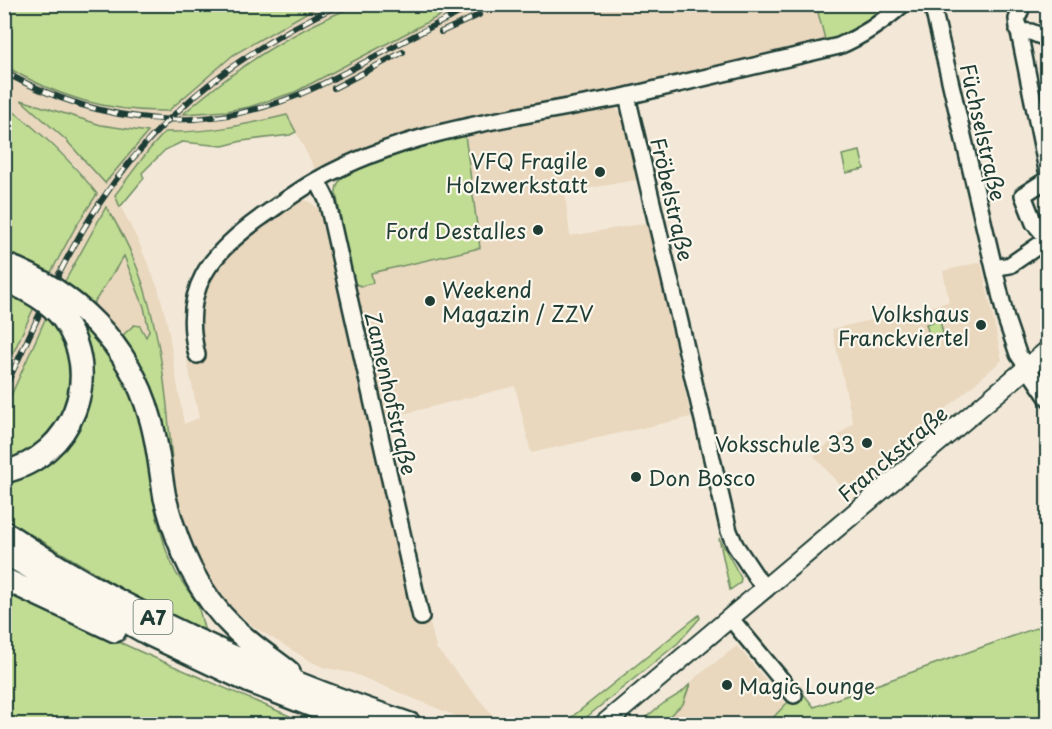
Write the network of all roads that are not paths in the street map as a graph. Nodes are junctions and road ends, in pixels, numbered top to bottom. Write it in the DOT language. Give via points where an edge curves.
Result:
graph roads {
  1 [pos="903,4"];
  2 [pos="932,4"];
  3 [pos="1023,4"];
  4 [pos="1018,31"];
  5 [pos="1047,39"];
  6 [pos="627,96"];
  7 [pos="1047,177"];
  8 [pos="317,180"];
  9 [pos="1047,239"];
  10 [pos="4,264"];
  11 [pos="994,268"];
  12 [pos="4,280"];
  13 [pos="1047,350"];
  14 [pos="197,355"];
  15 [pos="1027,369"];
  16 [pos="1047,398"];
  17 [pos="4,472"];
  18 [pos="4,532"];
  19 [pos="4,553"];
  20 [pos="4,579"];
  21 [pos="765,590"];
  22 [pos="421,617"];
  23 [pos="730,619"];
  24 [pos="182,650"];
  25 [pos="308,687"];
  26 [pos="794,695"];
  27 [pos="334,707"];
  28 [pos="359,724"];
  29 [pos="410,724"];
  30 [pos="604,724"];
  1 -- 6 [label="street" via="880,24 838,46"];
  2 -- 11 [label="street, Füchselstraße"];
  3 -- 4 [label="street" via="1017,19"];
  4 -- 5 [label="street"];
  4 -- 7 [label="street, Füchselstraße"];
  6 -- 8 [label="street" via="432,134 371,154"];
  6 -- 21 [label="street, Fröbelstraße" via="729,531"];
  7 -- 9 [label="street, Füchselstraße" via="1023,195 1034,223"];
  8 -- 14 [label="street" via="233,238 207,267 193,314 192,336"];
  8 -- 22 [label="street, Zamenhofstraße" via="327,200"];
  9 -- 11 [label="street, Füchselstraße" via="1010,265"];
  10 -- 25 [label="highway, bridge" via="34,276 71,300 114,343 146,403 171,521 192,575 235,629"];
  11 -- 15 [label="street, Füchselstraße" via="1010,333"];
  12 -- 17 [label="highway, bridge" via="37,296 62,319 76,346 81,378 76,410 61,437 39,458"];
  13 -- 15 [label="main road, Franckstraße"];
  15 -- 16 [label="street, Füchselstraße"];
  15 -- 21 [label="main road, Franckstraße"];
  18 -- 25 [label="highway, A7" via="161,621"];
  19 -- 24 [label="highway, A7"];
  20 -- 24 [label="highway" via="111,629"];
  21 -- 23 [label="main road, Franckstraße"];
  23 -- 26 [label="street"];
  23 -- 30 [label="main road, Franckstraße"];
  24 -- 27 [label="highway, A7" via="250,682"];
  25 -- 27 [label="highway, A7"];
  27 -- 28 [label="highway, A7"];
  27 -- 29 [label="highway, A7"];
}
